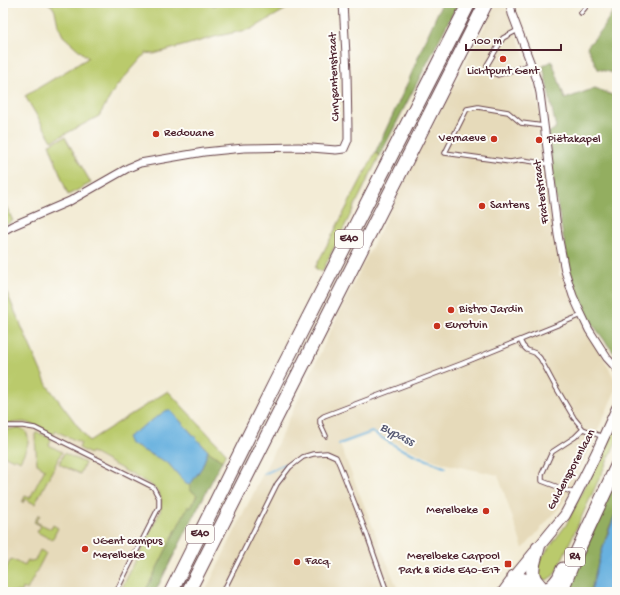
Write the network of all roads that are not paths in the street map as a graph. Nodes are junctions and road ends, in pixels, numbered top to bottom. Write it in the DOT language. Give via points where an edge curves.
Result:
graph roads {
  1 [pos="343,3"];
  2 [pos="469,3"];
  3 [pos="486,3"];
  4 [pos="510,3"];
  5 [pos="589,3"];
  6 [pos="581,13"];
  7 [pos="518,30"];
  8 [pos="531,64"];
  9 [pos="545,126"];
  10 [pos="550,164"];
  11 [pos="3,231"];
  12 [pos="582,315"];
  13 [pos="520,340"];
  14 [pos="617,369"];
  15 [pos="617,408"];
  16 [pos="3,426"];
  17 [pos="584,429"];
  18 [pos="326,436"];
  19 [pos="604,437"];
  20 [pos="617,466"];
  21 [pos="576,494"];
  22 [pos="590,522"];
  23 [pos="538,548"];
  24 [pos="514,577"];
  25 [pos="542,588"];
  26 [pos="116,592"];
  27 [pos="171,592"];
  28 [pos="188,592"];
  29 [pos="224,592"];
  30 [pos="387,592"];
  31 [pos="504,592"];
  32 [pos="524,592"];
  33 [pos="562,592"];
  1 -- 11 [label="street, Chrysantenstraat" via="348,136 344,149 244,148 140,163 70,201"];
  2 -- 27 [label="highway, E40"];
  3 -- 28 [label="highway, E40"];
  4 -- 7 [label="street, Fraterstraat"];
  5 -- 6 [label="lane"];
  7 -- 8 [label="street, Fraterstraat"];
  7 -- 8 [label="lane" via="503,38 487,65 489,71 498,75"];
  8 -- 9 [label="street, Fraterstraat" via="540,93"];
  9 -- 10 [label="street, Fraterstraat"];
  9 -- 10 [label="lane" via="521,123 508,112 478,107 467,109 445,153 510,162 522,160"];
  10 -- 12 [label="street, Fraterstraat" via="563,262 573,296"];
  12 -- 13 [label="lane"];
  12 -- 14 [label="street, Fraterstraat" via="600,348"];
  13 -- 17 [label="lane" via="527,350 535,352 540,358 574,418"];
  13 -- 18 [label="lane" via="324,416 320,423"];
  15 -- 19 [label="main road, Guldensporenlaan"];
  16 -- 26 [label="lane" via="35,428 153,487 159,498 159,507"];
  17 -- 19 [label="lane"];
  17 -- 21 [label="lane" via="552,452 542,474 542,481"];
  19 -- 21 [label="main road, Guldensporenlaan"];
  20 -- 22 [label="highway, R4"];
  21 -- 23 [label="main road, Guldensporenlaan" via="565,515"];
  22 -- 25 [label="highway" via="578,534 555,584"];
  22 -- 33 [label="highway, R4"];
  23 -- 24 [label="main road, Guldensporenlaan"];
  23 -- 25 [label="highway" via="532,576"];
  24 -- 25 [label="highway" via="535,588"];
  24 -- 31 [label="main road, Guldensporenlaan"];
  24 -- 32 [label="highway" via="518,587"];
  29 -- 30 [label="lane" via="277,484 290,467 303,457 327,453 336,458 340,466"];
}
